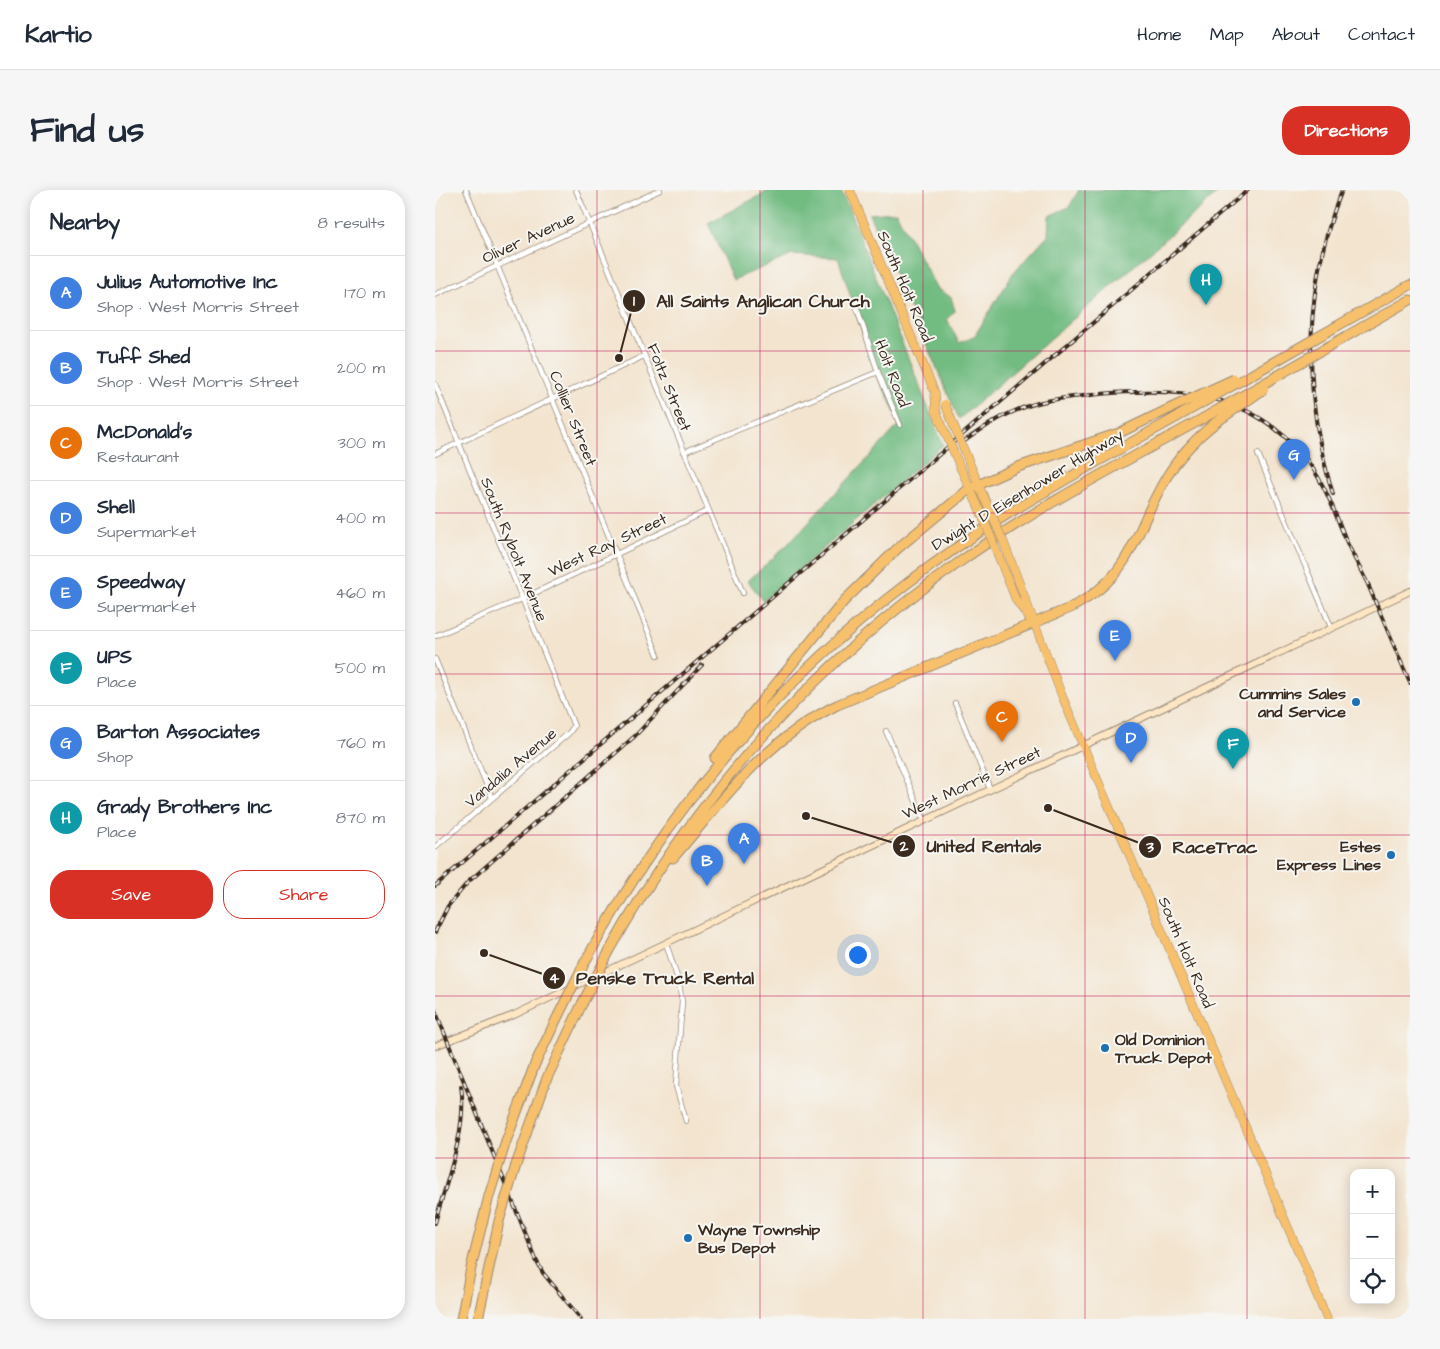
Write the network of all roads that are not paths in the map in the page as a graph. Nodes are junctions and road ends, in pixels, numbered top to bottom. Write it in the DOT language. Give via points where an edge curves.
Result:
graph roads {
  1 [pos="466,190"];
  2 [pos="576,190"];
  3 [pos="660,190"];
  4 [pos="850,190"];
  5 [pos="590,222"];
  6 [pos="498,265"];
  7 [pos="1410,285"];
  8 [pos="435,295"];
  9 [pos="1410,300"];
  10 [pos="855,302"];
  11 [pos="1293,351"];
  12 [pos="644,356"];
  13 [pos="1304,360"];
  14 [pos="878,372"];
  15 [pos="435,384"];
  16 [pos="935,393"];
  17 [pos="553,398"];
  18 [pos="900,424"];
  19 [pos="459,443"];
  20 [pos="684,452"];
  21 [pos="435,454"];
  22 [pos="1258,454"];
  23 [pos="978,483"];
  24 [pos="969,489"];
  25 [pos="707,511"];
  26 [pos="616,554"];
  27 [pos="1410,591"];
  28 [pos="743,593"];
  29 [pos="522,599"];
  30 [pos="1033,624"];
  31 [pos="1331,627"];
  32 [pos="435,636"];
  33 [pos="658,655"];
  34 [pos="435,659"];
  35 [pos="955,703"];
  36 [pos="573,723"];
  37 [pos="886,731"];
  38 [pos="1082,745"];
  39 [pos="990,788"];
  40 [pos="492,798"];
  41 [pos="686,804"];
  42 [pos="924,820"];
  43 [pos="435,847"];
  44 [pos="646,889"];
  45 [pos="665,943"];
  46 [pos="435,1046"];
  47 [pos="685,1121"];
  48 [pos="461,1319"];
  49 [pos="478,1319"];
  50 [pos="1327,1319"];
  1 -- 6 [label="street, Collier Street"];
  2 -- 5 [label="street, Foltz Street"];
  3 -- 5 [label="street, Oliver Avenue"];
  4 -- 16 [label="main road, South Holt Road"];
  5 -- 6 [label="street, Oliver Avenue"];
  5 -- 12 [label="street, Foltz Street"];
  6 -- 8 [label="street, Oliver Avenue"];
  6 -- 17 [label="street, Collier Street"];
  7 -- 11 [label="highway, Dwight D Eisenhower Highway, bridge"];
  9 -- 13 [label="highway, Dwight D Eisenhower Highway, bridge"];
  10 -- 14 [label="street, Holt Road"];
  11 -- 23 [label="highway, bridge" via="1119,433"];
  11 -- 41 [label="highway, Dwight D Eisenhower Highway, bridge" via="999,519 927,568 827,649 783,691"];
  12 -- 17 [label="street"];
  12 -- 20 [label="street, Foltz Street"];
  13 -- 30 [label="highway, bridge" via="1215,423 1191,444 1169,473 1129,555 1113,578 1088,599"];
  13 -- 44 [label="highway, Dwight D Eisenhower Highway, bridge" via="995,538 929,584 872,630 809,688 753,748 686,830"];
  14 -- 18 [label="street, Holt Road"];
  14 -- 20 [label="street"];
  15 -- 19 [label="street, South Rybolt Avenue"];
  16 -- 23 [label="main road, South Holt Road, bridge" via="945,404"];
  16 -- 24 [label="main road, South Holt Road, bridge" via="936,411"];
  17 -- 19 [label="street"];
  17 -- 26 [label="street, Collier Street"];
  19 -- 21 [label="street"];
  19 -- 29 [label="street, South Rybolt Avenue"];
  20 -- 25 [label="street, Foltz Street"];
  22 -- 31 [label="street"];
  23 -- 24 [label="highway"];
  23 -- 30 [label="main road, South Holt Road, bridge" via="1025,595"];
  24 -- 30 [label="main road, South Holt Road, bridge" via="1016,600"];
  24 -- 41 [label="highway" via="897,548 839,607 732,735"];
  25 -- 26 [label="street, West Ray Street"];
  25 -- 28 [label="street, Foltz Street"];
  26 -- 29 [label="street, West Ray Street"];
  26 -- 33 [label="street, Collier Street"];
  27 -- 31 [label="main road, West Morris Street"];
  29 -- 32 [label="street, West Ray Street"];
  29 -- 36 [label="street, South Rybolt Avenue"];
  30 -- 38 [label="main road, South Holt Road"];
  30 -- 44 [label="highway" via="837,705 796,728 750,768"];
  31 -- 38 [label="main road, West Morris Street"];
  34 -- 40 [label="street"];
  35 -- 39 [label="street"];
  36 -- 40 [label="street, Vandalia Avenue" via="569,733"];
  37 -- 42 [label="street"];
  38 -- 39 [label="main road, West Morris Street"];
  38 -- 50 [label="main road, South Holt Road"];
  39 -- 42 [label="main road, West Morris Street"];
  40 -- 43 [label="street, Vandalia Avenue"];
  41 -- 48 [label="highway, Dwight D Eisenhower Highway, bridge" via="633,879 585,962 535,1064 489,1196"];
  42 -- 45 [label="main road, West Morris Street"];
  44 -- 49 [label="highway, Dwight D Eisenhower Highway, bridge" via="610,950 547,1078 499,1220"];
  45 -- 46 [label="main road, West Morris Street" via="514,1014"];
  45 -- 47 [label="street" via="682,1002 676,1086"];
}
